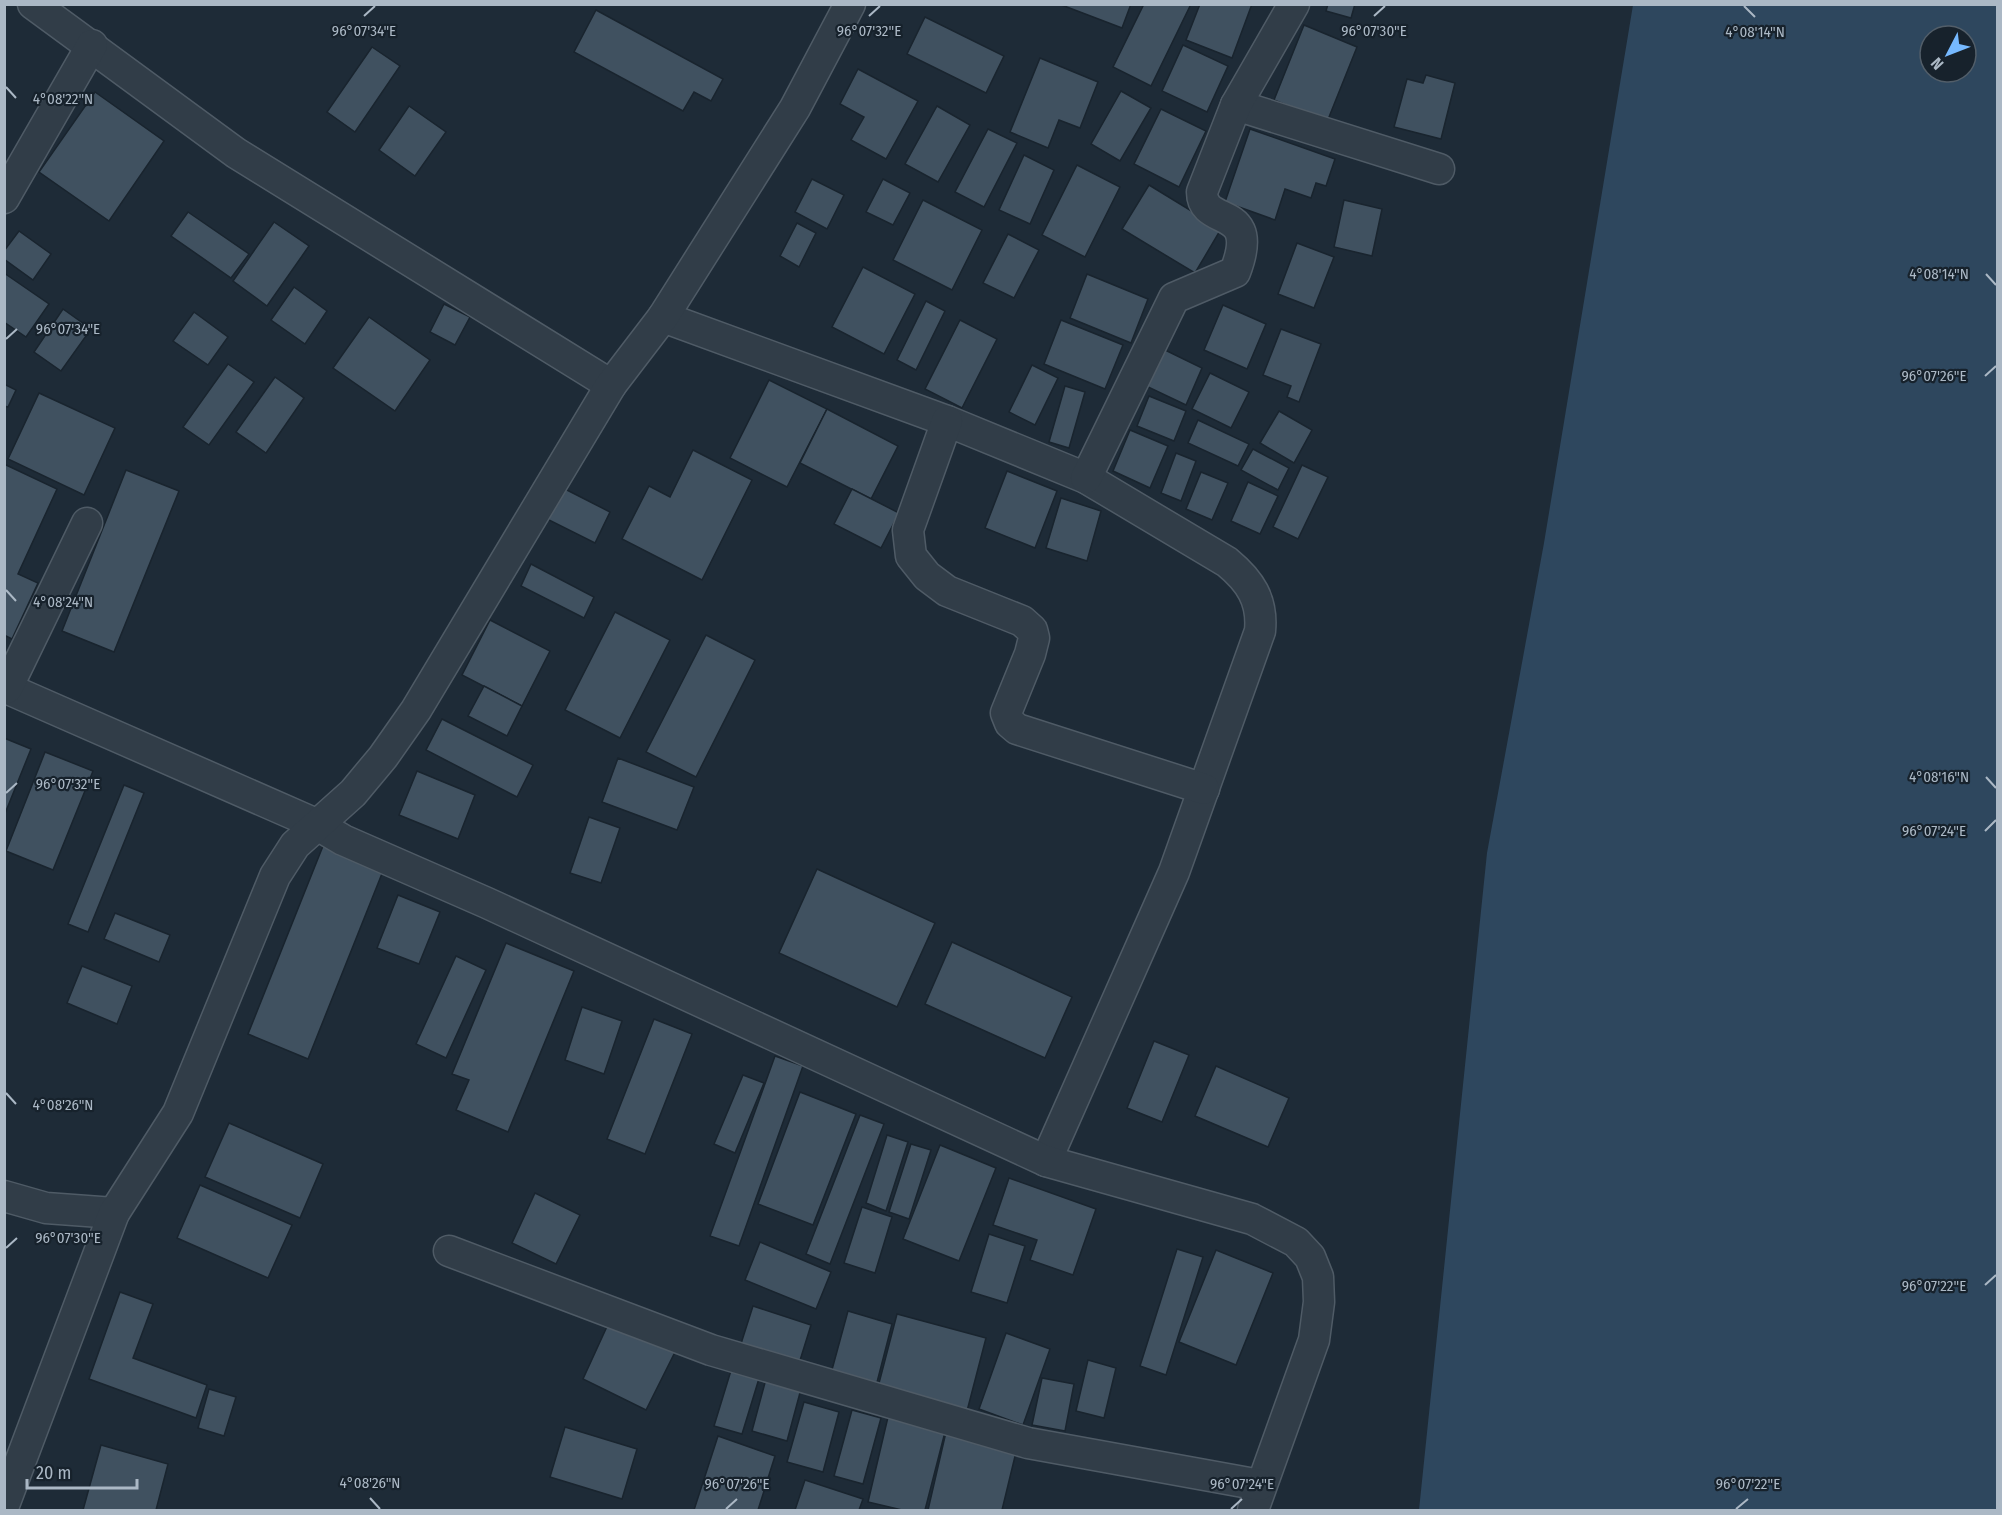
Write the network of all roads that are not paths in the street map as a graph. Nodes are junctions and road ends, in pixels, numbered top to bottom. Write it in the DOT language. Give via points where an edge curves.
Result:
graph roads {
  1 [pos="33,4"];
  2 [pos="850,4"];
  3 [pos="1294,4"];
  4 [pos="92,45"];
  5 [pos="1236,105"];
  6 [pos="1438,169"];
  7 [pos="4,198"];
  8 [pos="663,317"];
  9 [pos="611,385"];
  10 [pos="947,421"];
  11 [pos="1086,478"];
  12 [pos="87,523"];
  13 [pos="6,688"];
  14 [pos="1204,789"];
  15 [pos="316,824"];
  16 [pos="1046,1161"];
  17 [pos="4,1196"];
  18 [pos="114,1213"];
  19 [pos="449,1251"];
  20 [pos="1256,1498"];
  21 [pos="4,1505"];
  1 -- 4 [label="street"];
  2 -- 8 [label="street" via="795,108"];
  3 -- 5 [label="street"];
  4 -- 7 [label="street"];
  4 -- 9 [label="street" via="236,153"];
  5 -- 6 [label="street"];
  5 -- 11 [label="street" via="1202,196 1208,208 1242,233 1244,243 1235,272 1174,298"];
  8 -- 9 [label="street"];
  8 -- 10 [label="street"];
  9 -- 15 [label="street" via="416,710 353,793"];
  10 -- 11 [label="street"];
  10 -- 14 [label="street" via="908,530 909,545 918,568 947,591 1022,621 1032,630 1030,654 1006,713 1010,723 1078,750"];
  11 -- 14 [label="street" via="1227,561 1256,593 1260,631"];
  12 -- 13 [label="street"];
  13 -- 15 [label="street"];
  14 -- 16 [label="street" via="1174,872"];
  15 -- 16 [label="street" via="343,840"];
  15 -- 18 [label="street" via="286,857 275,876 178,1113"];
  16 -- 20 [label="street" via="1252,1219 1296,1242 1310,1257 1318,1277 1314,1341"];
  17 -- 18 [label="street" via="46,1208"];
  18 -- 21 [label="street"];
  19 -- 20 [label="street" via="711,1350 1028,1443"];
}
